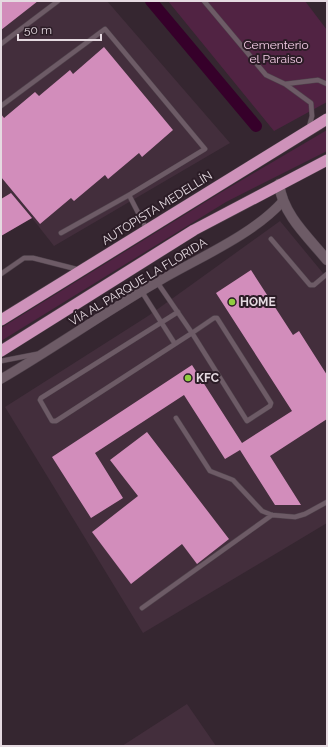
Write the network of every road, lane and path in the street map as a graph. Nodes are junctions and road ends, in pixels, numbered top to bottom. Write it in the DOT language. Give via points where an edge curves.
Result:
graph roads {
  1 [pos="58,1"];
  2 [pos="204,1"];
  3 [pos="1,44"];
  4 [pos="285,84"];
  5 [pos="327,84"];
  6 [pos="1,106"];
  7 [pos="327,119"];
  8 [pos="308,130"];
  9 [pos="327,160"];
  10 [pos="279,184"];
  11 [pos="129,195"];
  12 [pos="283,201"];
  13 [pos="147,230"];
  14 [pos="61,233"];
  15 [pos="271,240"];
  16 [pos="327,260"];
  17 [pos="81,270"];
  18 [pos="1,274"];
  19 [pos="327,274"];
  20 [pos="157,282"];
  21 [pos="142,292"];
  22 [pos="178,312"];
  23 [pos="1,320"];
  24 [pos="161,323"];
  25 [pos="192,333"];
  26 [pos="175,344"];
  27 [pos="1,351"];
  28 [pos="47,352"];
  29 [pos="1,361"];
  30 [pos="1,379"];
  31 [pos="176,418"];
  32 [pos="327,502"];
  33 [pos="272,515"];
  34 [pos="142,608"];
  1 -- 3 [label="lane"];
  2 -- 4 [label="lane" via="266,75"];
  4 -- 5 [label="lane" via="318,80"];
  4 -- 8 [label="lane" via="310,103 312,116"];
  6 -- 11 [label="lane" via="105,29 205,149"];
  7 -- 8 [label="highway, AUTOPISTA MEDELLÍN"];
  8 -- 13 [label="highway, AUTOPISTA MEDELLÍN"];
  9 -- 10 [label="highway"];
  10 -- 12 [label="street"];
  10 -- 27 [label="highway" via="194,230"];
  11 -- 13 [label="lane"];
  11 -- 14 [label="lane"];
  12 -- 16 [label="street" via="292,219"];
  12 -- 20 [label="street, VÍA AL PARQUE LA FLORIDA" via="259,223"];
  13 -- 17 [label="highway, AUTOPISTA MEDELLÍN"];
  15 -- 19 [label="lane" via="310,285 314,285"];
  17 -- 18 [label="lane" via="39,259 24,258"];
  17 -- 23 [label="highway, AUTOPISTA MEDELLÍN"];
  20 -- 21 [label="street, VÍA AL PARQUE LA FLORIDA"];
  20 -- 22 [label="lane"];
  21 -- 24 [label="lane"];
  21 -- 28 [label="street, VÍA AL PARQUE LA FLORIDA"];
  22 -- 24 [label="lane"];
  22 -- 25 [label="lane"];
  24 -- 26 [label="lane"];
  24 -- 26 [label="lane" via="41,398 52,421 56,421"];
  25 -- 25 [label="lane" via="245,420 270,406 271,403 217,318"];
  25 -- 26 [label="lane"];
  28 -- 29 [label="lane"];
  28 -- 30 [label="street, VÍA AL PARQUE LA FLORIDA"];
  31 -- 33 [label="lane" via="210,471 233,480 262,512"];
  32 -- 33 [label="lane" via="295,517"];
  33 -- 34 [label="lane"];
}
